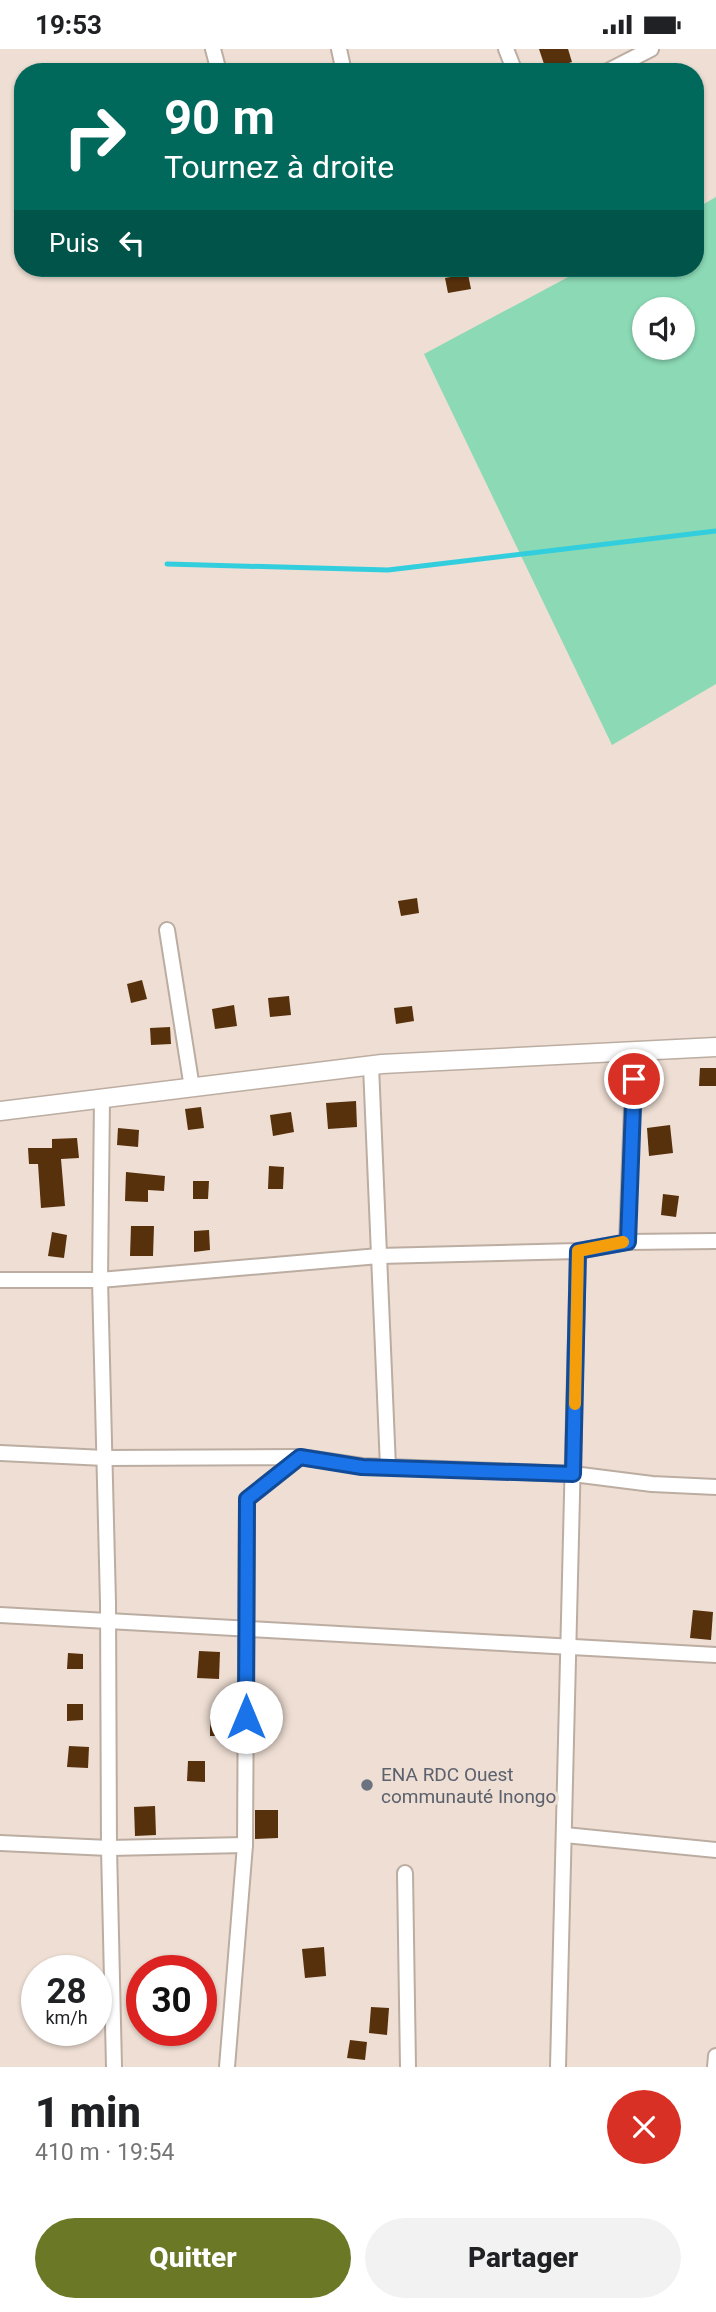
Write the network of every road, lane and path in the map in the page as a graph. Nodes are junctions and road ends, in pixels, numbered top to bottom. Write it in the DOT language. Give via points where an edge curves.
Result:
graph roads {
  1 [pos="651,49"];
  2 [pos="624,63"];
  3 [pos="167,930"];
  4 [pos="716,1047"];
  5 [pos="634,1051"];
  6 [pos="371,1066"];
  7 [pos="192,1088"];
  8 [pos="102,1098"];
  9 [pos="0,1111"];
  10 [pos="716,1241"];
  11 [pos="628,1242"];
  12 [pos="578,1251"];
  13 [pos="379,1256"];
  14 [pos="0,1280"];
  15 [pos="100,1280"];
  16 [pos="0,1453"];
  17 [pos="300,1457"];
  18 [pos="105,1458"];
  19 [pos="388,1467"];
  20 [pos="573,1474"];
  21 [pos="716,1487"];
  22 [pos="0,1615"];
  23 [pos="109,1620"];
  24 [pos="246,1629"];
  25 [pos="570,1645"];
  26 [pos="716,1654"];
  27 [pos="565,1835"];
  28 [pos="0,1843"];
  29 [pos="245,1845"];
  30 [pos="109,1848"];
  31 [pos="716,1850"];
  32 [pos="405,1873"];
  33 [pos="716,2056"];
  34 [pos="114,2067"];
  35 [pos="227,2067"];
  36 [pos="408,2067"];
  37 [pos="558,2067"];
  38 [pos="715,2067"];
  1 -- 2 [label="street"];
  3 -- 7 [label="street"];
  4 -- 5 [label="street"];
  5 -- 6 [label="street"];
  5 -- 11 [label="street"];
  6 -- 7 [label="street"];
  6 -- 13 [label="street"];
  7 -- 8 [label="street"];
  8 -- 9 [label="street"];
  8 -- 15 [label="street"];
  10 -- 11 [label="street"];
  11 -- 12 [label="street"];
  12 -- 13 [label="street"];
  12 -- 20 [label="street"];
  13 -- 15 [label="street"];
  13 -- 19 [label="street"];
  14 -- 15 [label="street"];
  15 -- 18 [label="street"];
  16 -- 18 [label="street"];
  17 -- 18 [label="street"];
  17 -- 19 [label="street"];
  17 -- 24 [label="street" via="247,1499"];
  18 -- 23 [label="street"];
  19 -- 20 [label="street"];
  20 -- 21 [label="street"];
  20 -- 25 [label="street"];
  22 -- 23 [label="street"];
  23 -- 24 [label="street"];
  23 -- 30 [label="street"];
  24 -- 25 [label="street"];
  24 -- 29 [label="street"];
  25 -- 26 [label="street"];
  25 -- 27 [label="street"];
  27 -- 31 [label="street"];
  27 -- 37 [label="street"];
  28 -- 30 [label="street"];
  29 -- 30 [label="street"];
  29 -- 35 [label="street"];
  30 -- 34 [label="street"];
  32 -- 36 [label="street"];
  33 -- 38 [label="street"];
}
